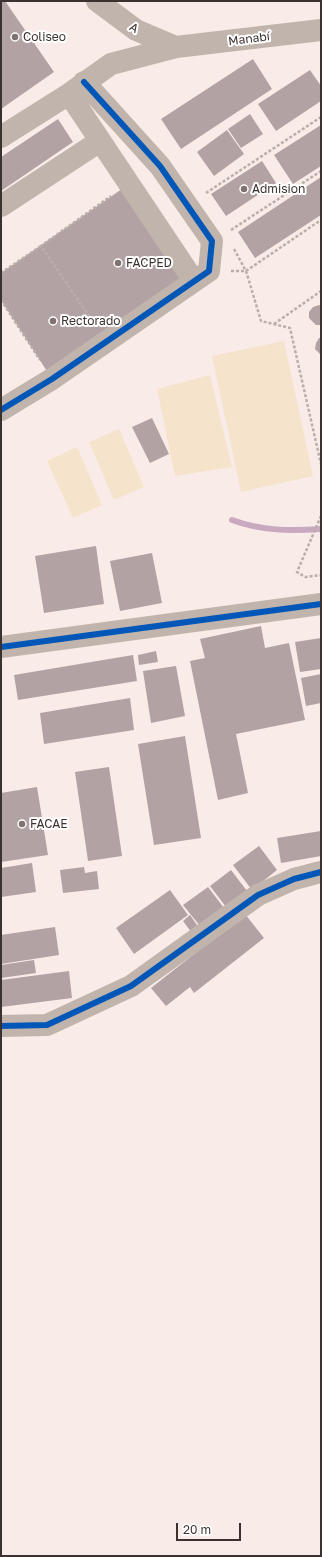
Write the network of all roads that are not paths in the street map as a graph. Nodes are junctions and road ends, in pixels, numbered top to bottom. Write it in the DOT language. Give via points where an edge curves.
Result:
graph roads {
  1 [pos="97,1"];
  2 [pos="321,30"];
  3 [pos="176,47"];
  4 [pos="77,88"];
  5 [pos="1,138"];
  6 [pos="100,141"];
  7 [pos="160,166"];
  8 [pos="129,184"];
  9 [pos="1,206"];
  10 [pos="201,276"];
  11 [pos="1,410"];
  12 [pos="321,604"];
  13 [pos="1,647"];
  14 [pos="321,872"];
  15 [pos="1,1026"];
  1 -- 3 [label="street, A" via="136,30"];
  2 -- 3 [label="street, Manabí"];
  3 -- 4 [label="street, Manabí" via="111,64"];
  4 -- 5 [label="street, Manabí"];
  4 -- 6 [label="street"];
  4 -- 7 [label="street"];
  6 -- 8 [label="street"];
  6 -- 9 [label="street"];
  7 -- 8 [label="street"];
  7 -- 10 [label="street" via="212,241"];
  8 -- 10 [label="street"];
  10 -- 11 [label="street" via="52,379"];
  12 -- 13 [label="street"];
  14 -- 15 [label="street" via="294,879 258,895 131,986 47,1025"];
}
